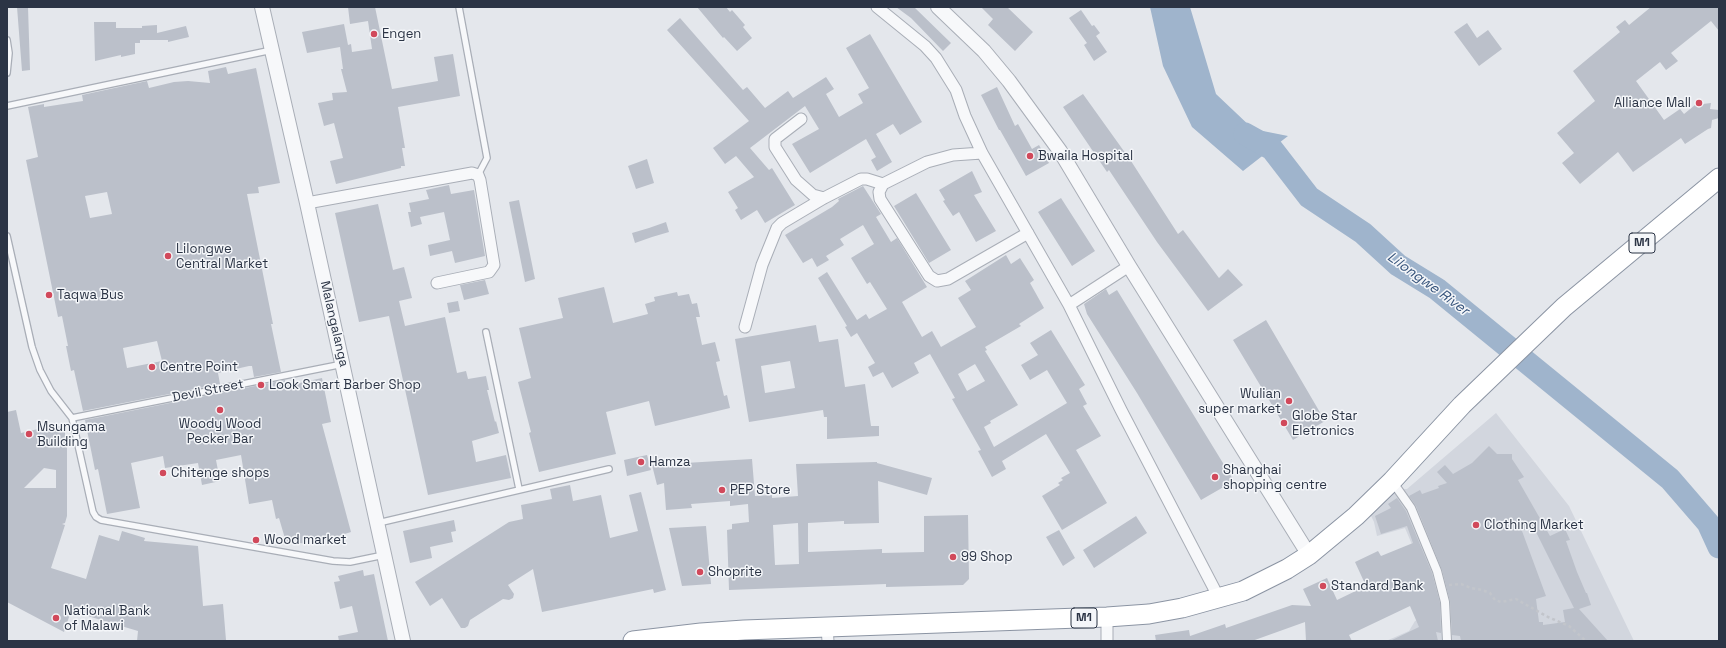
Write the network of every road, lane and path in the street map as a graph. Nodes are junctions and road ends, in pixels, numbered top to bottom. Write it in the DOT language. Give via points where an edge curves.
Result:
graph roads {
  1 [pos="262,7"];
  2 [pos="459,7"];
  3 [pos="877,7"];
  4 [pos="938,7"];
  5 [pos="7,40"];
  6 [pos="272,50"];
  7 [pos="7,73"];
  8 [pos="7,106"];
  9 [pos="801,119"];
  10 [pos="982,153"];
  11 [pos="478,175"];
  12 [pos="1719,178"];
  13 [pos="883,184"];
  14 [pos="824,198"];
  15 [pos="307,203"];
  16 [pos="1028,233"];
  17 [pos="7,236"];
  18 [pos="1129,266"];
  19 [pos="437,283"];
  20 [pos="1069,305"];
  21 [pos="745,327"];
  22 [pos="486,332"];
  23 [pos="343,364"];
  24 [pos="72,418"];
  25 [pos="609,469"];
  26 [pos="1392,481"];
  27 [pos="520,489"];
  28 [pos="378,523"];
  29 [pos="384,555"];
  30 [pos="1309,555"];
  31 [pos="1440,585"];
  32 [pos="1220,598"];
  33 [pos="1107,617"];
  34 [pos="827,634"];
  35 [pos="403,641"];
  36 [pos="633,641"];
  37 [pos="1107,641"];
  38 [pos="1447,641"];
  39 [pos="1586,641"];
  1 -- 6 [label="street, Malangalanga"];
  2 -- 11 [label="lane" via="487,158"];
  3 -- 10 [label="street" via="936,58 956,90"];
  4 -- 18 [label="street" via="984,51 1034,114 1060,150"];
  5 -- 7 [label="lane"];
  6 -- 8 [label="lane"];
  6 -- 15 [label="street, Malangalanga"];
  9 -- 14 [label="street" via="775,139 775,147 796,180 813,195"];
  10 -- 13 [label="street" via="952,155 933,160"];
  10 -- 16 [label="street"];
  11 -- 15 [label="street" via="472,173"];
  11 -- 19 [label="street" via="494,265 489,272"];
  12 -- 26 [label="highway, M1" via="1564,307 1462,405"];
  13 -- 14 [label="street" via="864,178"];
  13 -- 16 [label="street" via="879,192 880,200 929,276 937,281 948,279"];
  14 -- 21 [label="street" via="777,228 762,265"];
  15 -- 23 [label="street, Malangalanga"];
  16 -- 20 [label="street"];
  17 -- 24 [label="lane" via="32,347 40,370 51,391"];
  18 -- 20 [label="street"];
  18 -- 30 [label="street"];
  20 -- 32 [label="street"];
  22 -- 27 [label="lane"];
  23 -- 24 [label="lane, Devil Street"];
  23 -- 28 [label="street, Malangalanga"];
  24 -- 29 [label="lane" via="93,512 101,520 333,561 350,562"];
  25 -- 27 [label="lane"];
  26 -- 30 [label="highway, M1" via="1356,516"];
  26 -- 31 [label="street" via="1411,508"];
  27 -- 28 [label="lane"];
  28 -- 29 [label="street, Malangalanga"];
  29 -- 35 [label="street, Malangalanga"];
  30 -- 32 [label="highway, M1" via="1264,581"];
  31 -- 38 [label="street" via="1445,602"];
  31 -- 39 [label="path" via="1461,584 1490,593 1495,600 1502,602 1516,599 1570,626"];
  32 -- 33 [label="highway, M1" via="1149,614"];
  33 -- 34 [label="highway, M1"];
  33 -- 37 [label="street"];
  34 -- 36 [label="highway, M1" via="701,633"];
}
